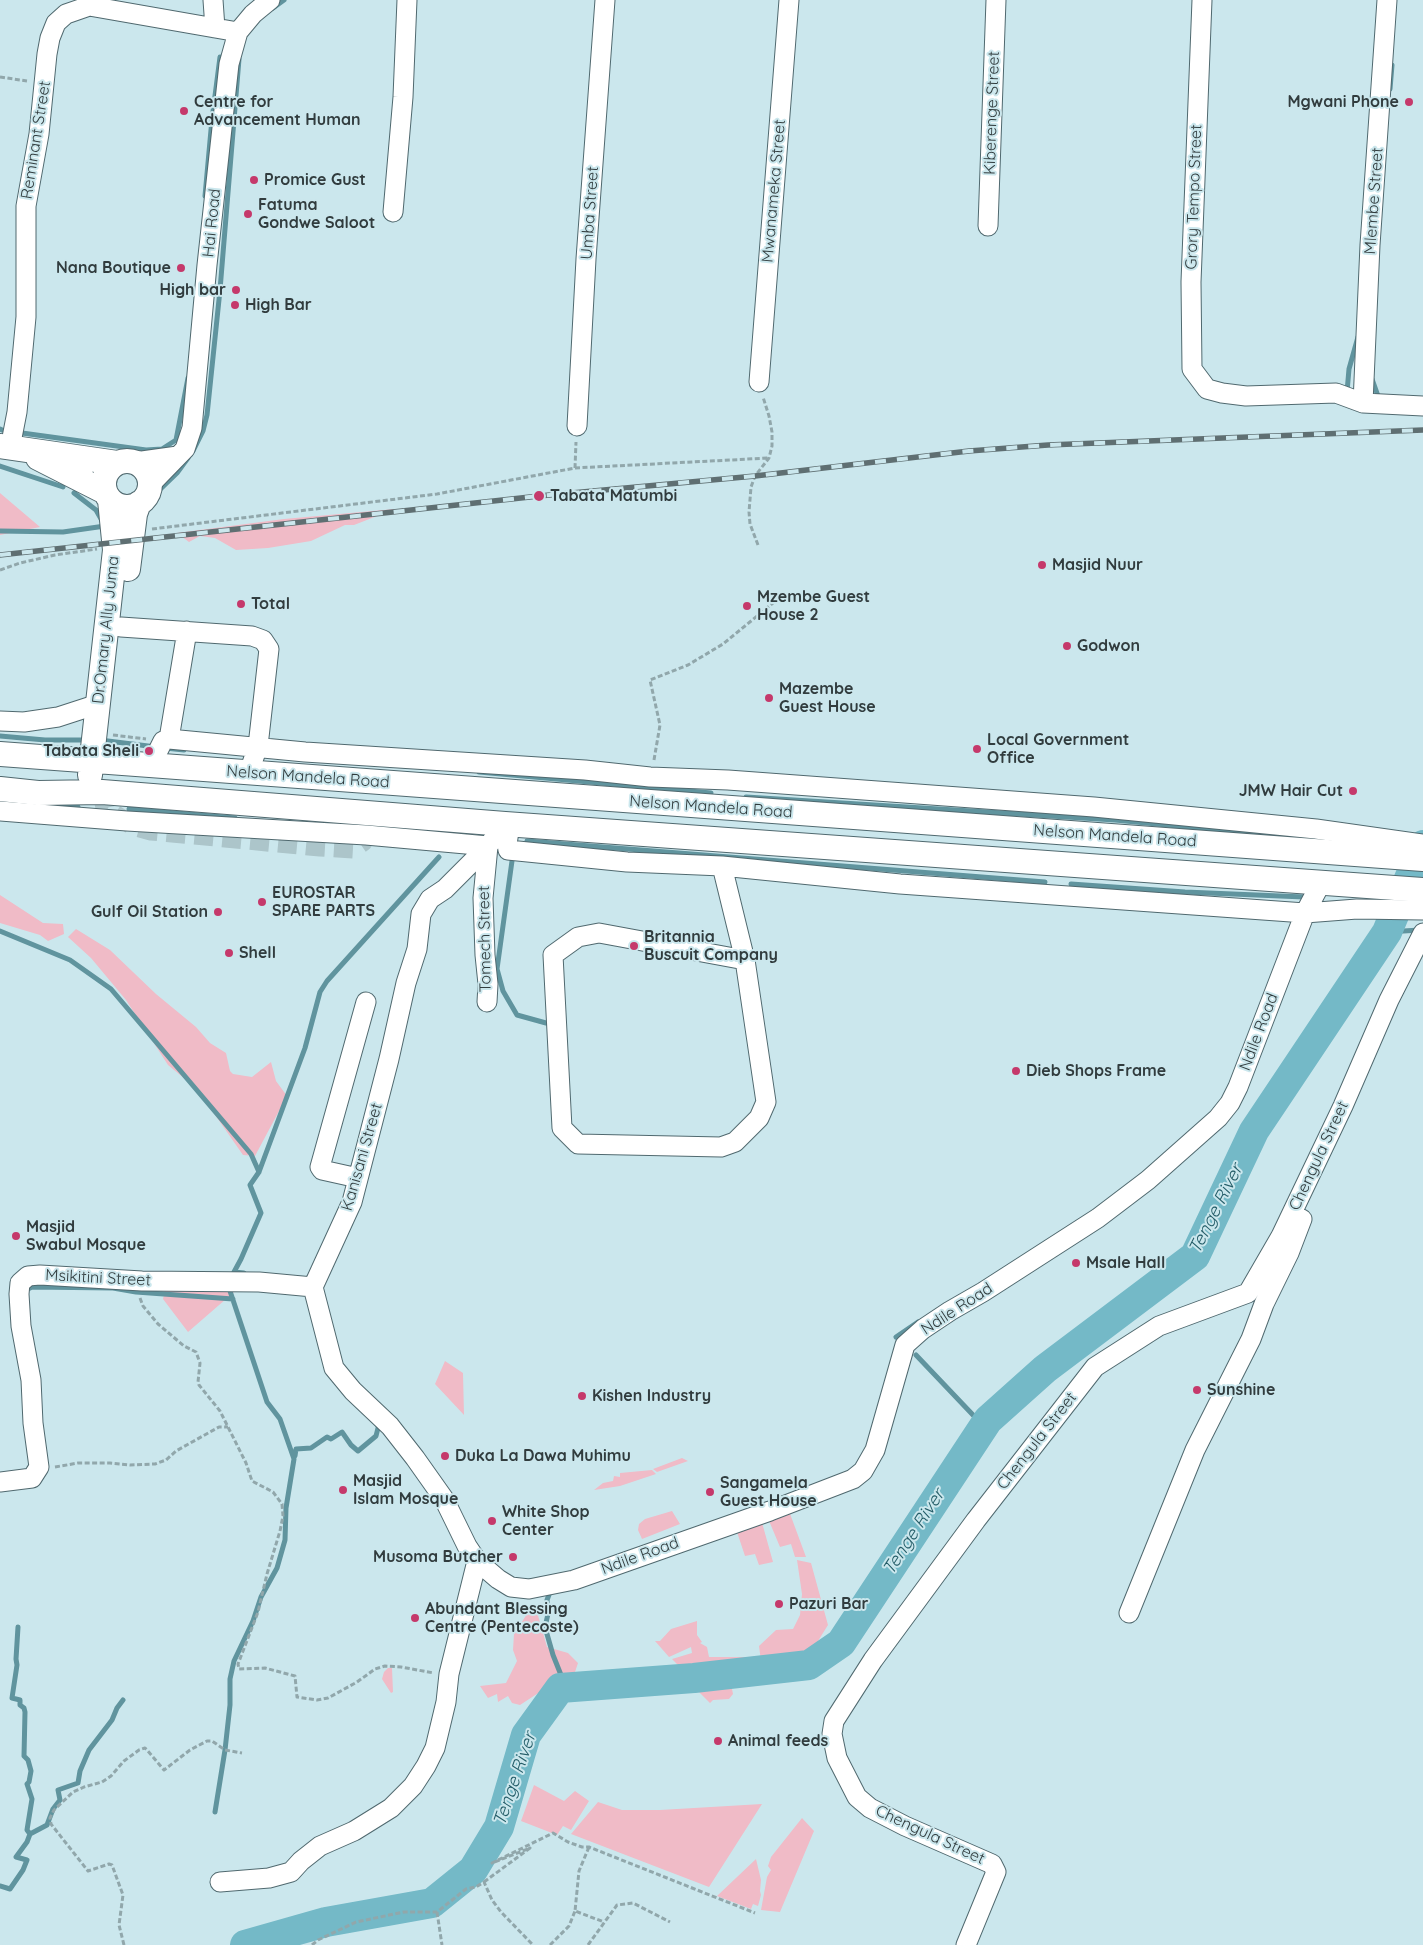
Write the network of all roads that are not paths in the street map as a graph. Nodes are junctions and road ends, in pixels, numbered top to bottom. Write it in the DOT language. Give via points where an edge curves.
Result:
graph roads {
  1 [pos="214,0"];
  2 [pos="270,0"];
  3 [pos="407,0"];
  4 [pos="605,0"];
  5 [pos="790,0"];
  6 [pos="996,0"];
  7 [pos="1202,0"];
  8 [pos="1386,0"];
  9 [pos="215,28"];
  10 [pos="238,32"];
  11 [pos="392,212"];
  12 [pos="988,226"];
  13 [pos="759,382"];
  14 [pos="1363,403"];
  15 [pos="1423,406"];
  16 [pos="577,426"];
  17 [pos="9,447"];
  18 [pos="178,456"];
  19 [pos="126,463"];
  20 [pos="144,494"];
  21 [pos="108,496"];
  22 [pos="121,627"];
  23 [pos="187,631"];
  24 [pos="98,704"];
  25 [pos="0,721"];
  26 [pos="169,739"];
  27 [pos="258,746"];
  28 [pos="305,752"];
  29 [pos="0,754"];
  30 [pos="98,761"];
  31 [pos="151,765"];
  32 [pos="249,772"];
  33 [pos="299,776"];
  34 [pos="0,789"];
  35 [pos="95,792"];
  36 [pos="0,811"];
  37 [pos="507,825"];
  38 [pos="488,846"];
  39 [pos="1414,851"];
  40 [pos="722,866"];
  41 [pos="1321,883"];
  42 [pos="1423,890"];
  43 [pos="1414,910"];
  44 [pos="1305,913"];
  45 [pos="1423,933"];
  46 [pos="745,960"];
  47 [pos="366,1002"];
  48 [pos="486,1002"];
  49 [pos="1343,1106"];
  50 [pos="358,1178"];
  51 [pos="313,1287"];
  52 [pos="0,1482"];
  53 [pos="477,1561"];
  54 [pos="1128,1613"];
  55 [pos="220,1882"];
  56 [pos="966,1945"];
  1 -- 9 [label="street"];
  2 -- 10 [label="street, Hai Road"];
  3 -- 11 [label="street" via="403,97"];
  4 -- 16 [label="street, Umba Street"];
  5 -- 13 [label="street, Mwanameka Street"];
  6 -- 12 [label="street, Kiberenge Street"];
  7 -- 14 [label="street, Grory Tempo Street" via="1191,282 1192,369 1207,389 1222,393 1246,396 1336,393"];
  8 -- 14 [label="street, Mlembe Street"];
  9 -- 10 [label="street, Reminant Street"];
  9 -- 17 [label="street, Reminant Street" via="89,6 66,14 56,23 47,54 39,134 26,206 26,317 17,412"];
  10 -- 18 [label="street, Hai Road" via="229,64 192,428 185,449"];
  14 -- 15 [label="street"];
  17 -- 19 [label="main road"];
  17 -- 21 [label="main road"];
  18 -- 19 [label="street"];
  18 -- 20 [label="street, Hai Road"];
  19 -- 20 [label="main road" via="146,472"];
  19 -- 21 [label="main road" via="107,472 104,479"];
  20 -- 21 [label="main road" via="124,506"];
  20 -- 22 [label="main road, Dr.Omary Ally Juma" via="135,514"];
  21 -- 24 [label="main road, Dr.Omary Ally Juma" via="115,550"];
  22 -- 23 [label="street"];
  22 -- 30 [label="main road, Dr.Omary Ally Juma"];
  23 -- 26 [label="street"];
  23 -- 27 [label="street" via="252,636 264,640 269,649"];
  24 -- 25 [label="street" via="58,718"];
  24 -- 30 [label="main road, Dr.Omary Ally Juma"];
  26 -- 27 [label="street"];
  26 -- 31 [label="street" via="163,741"];
  27 -- 28 [label="street"];
  27 -- 32 [label="street"];
  28 -- 33 [label="street"];
  28 -- 39 [label="street" via="1094,807 1316,829"];
  29 -- 30 [label="main road, Nelson Mandela Road"];
  30 -- 31 [label="main road, Nelson Mandela Road"];
  30 -- 35 [label="main road"];
  31 -- 32 [label="main road, Nelson Mandela Road"];
  32 -- 33 [label="main road, Nelson Mandela Road"];
  33 -- 39 [label="main road, Nelson Mandela Road"];
  34 -- 35 [label="main road, Nelson Mandela Road" via="38,793"];
  35 -- 37 [label="main road, Nelson Mandela Road"];
  36 -- 38 [label="street"];
  37 -- 38 [label="street, Kanisani Street"];
  37 -- 40 [label="street" via="508,850 626,862"];
  37 -- 41 [label="main road, Nelson Mandela Road"];
  38 -- 48 [label="street, Tomech Street" via="483,898 488,984"];
  38 -- 50 [label="street, Kanisani Street" via="445,889 430,899 422,914 417,949"];
  40 -- 44 [label="street" via="900,884"];
  40 -- 46 [label="street"];
  41 -- 42 [label="main road, Nelson Mandela Road"];
  41 -- 44 [label="street, Ndile Road"];
  43 -- 44 [label="street" via="1357,909"];
  44 -- 53 [label="street, Ndile Road" via="1230,1103 1218,1118 1148,1180 1098,1218 923,1329 906,1346 874,1450 863,1471 853,1479 574,1580 547,1586 511,1587"];
  45 -- 49 [label="street, Chengula Street" via="1389,1000"];
  46 -- 46 [label="street" via="599,933 578,937 553,955 562,1128 578,1144 721,1147 735,1142 758,1118 766,1102"];
  47 -- 50 [label="street" via="320,1167"];
  49 -- 54 [label="street" via="1289,1253 1251,1339 1195,1450"];
  49 -- 56 [label="street, Chengula Street" via="1281,1236 1248,1293 1159,1326 1095,1366 873,1660 834,1721 832,1734 837,1758 857,1797 870,1808 905,1826 992,1864 996,1872"];
  50 -- 51 [label="street, Kanisani Street" via="352,1202"];
  51 -- 52 [label="street, Msikitini Street" via="259,1282 28,1276 20,1283 21,1326 31,1380 39,1467 35,1475 26,1480"];
  51 -- 53 [label="street" via="334,1368 390,1426 415,1458 444,1499"];
  53 -- 55 [label="street" via="449,1674 435,1748 403,1796 391,1808 354,1831 320,1846 291,1872 269,1878"];
}
